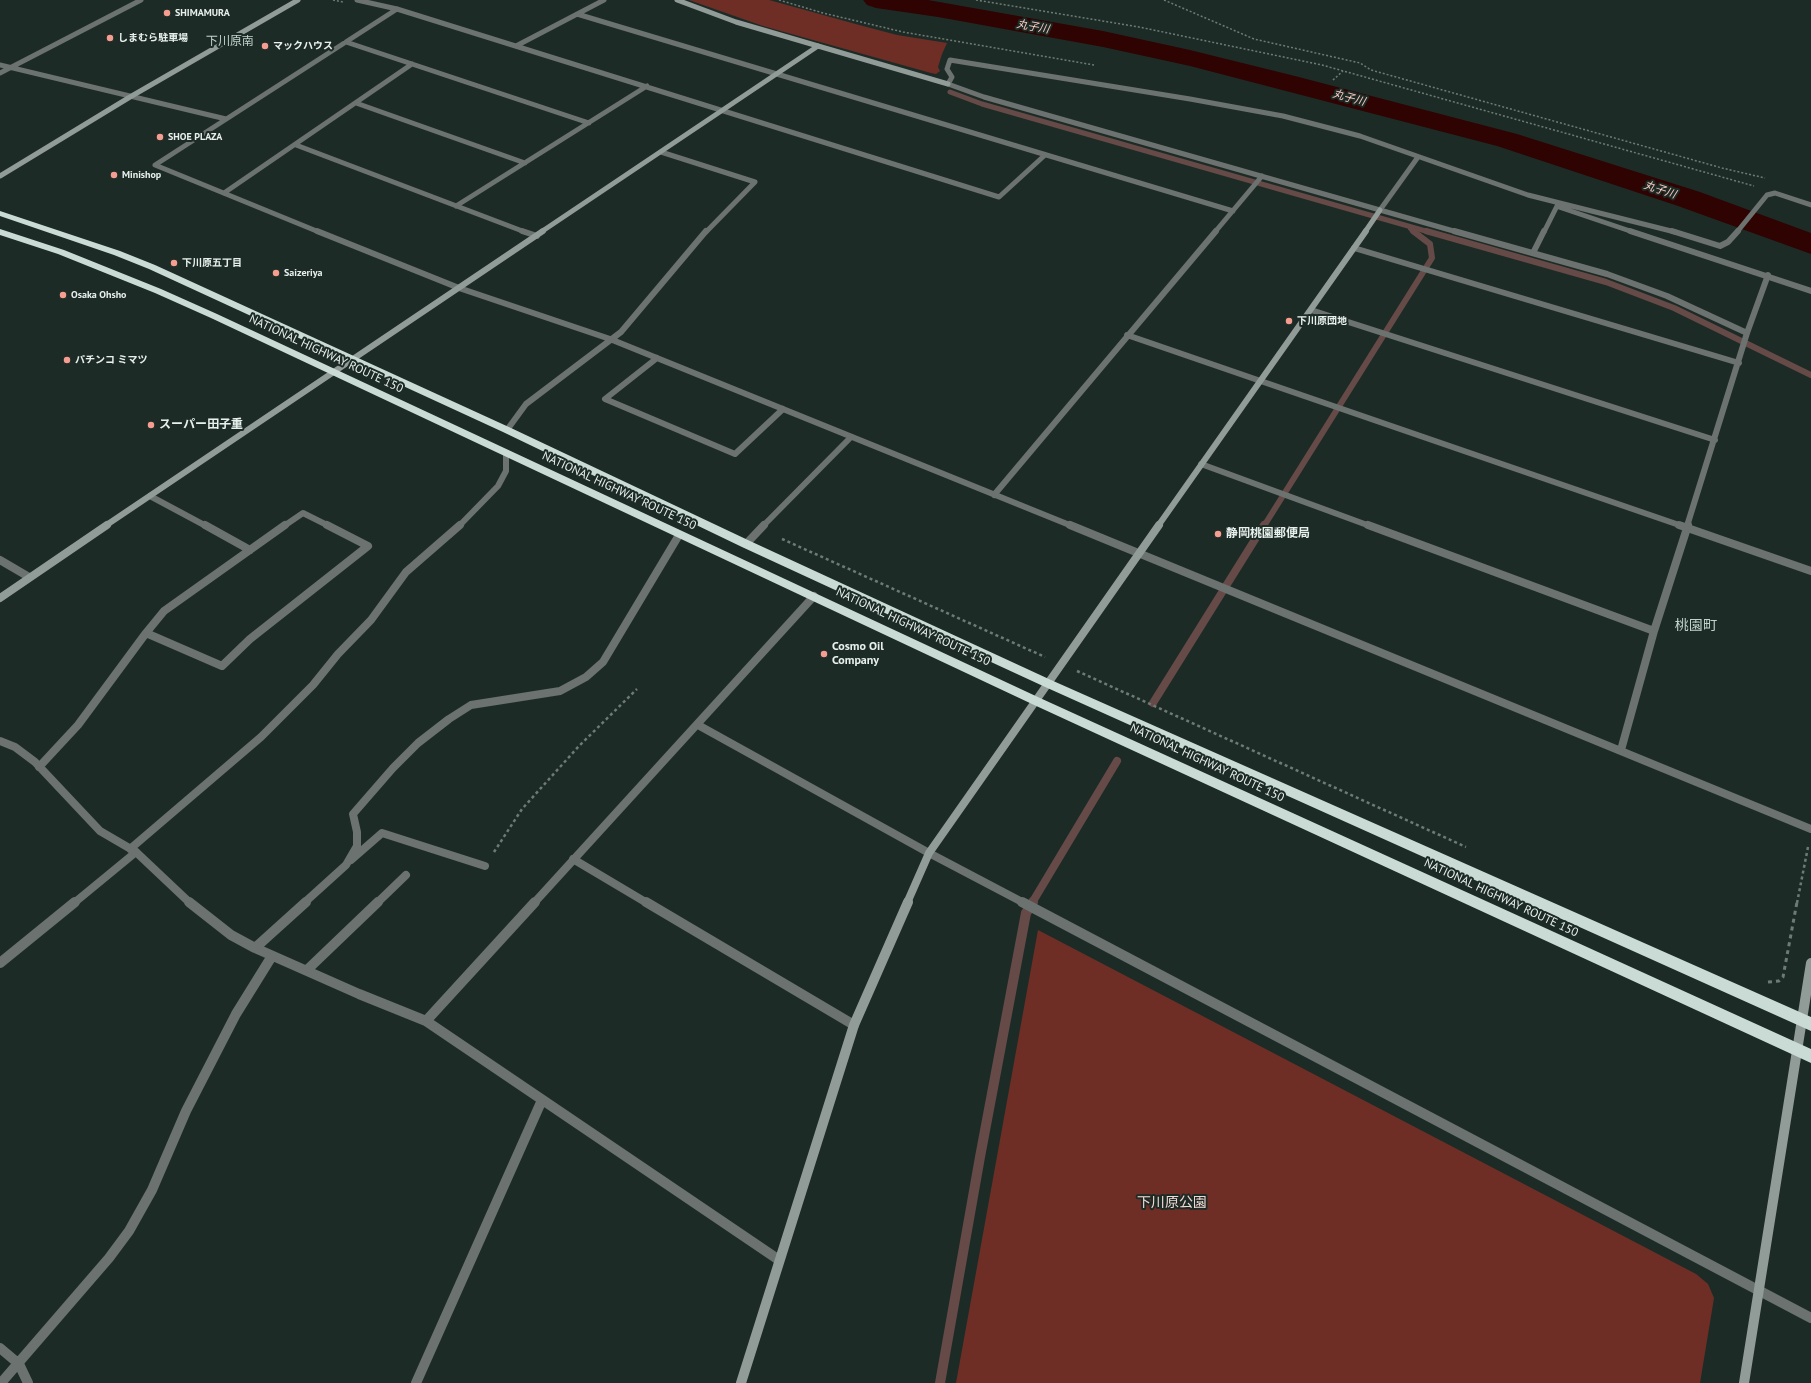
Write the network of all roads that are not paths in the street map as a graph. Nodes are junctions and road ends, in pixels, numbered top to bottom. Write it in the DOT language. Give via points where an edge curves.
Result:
graph roads {
  1 [pos="141,0"];
  2 [pos="298,0"];
  3 [pos="357,0"];
  4 [pos="604,0"];
  5 [pos="677,0"];
  6 [pos="397,9"];
  7 [pos="576,14"];
  8 [pos="346,42"];
  9 [pos="516,46"];
  10 [pos="818,46"];
  11 [pos="412,64"];
  12 [pos="0,65"];
  13 [pos="11,68"];
  14 [pos="0,73"];
  15 [pos="776,74"];
  16 [pos="948,84"];
  17 [pos="647,86"];
  18 [pos="130,97"];
  19 [pos="356,103"];
  20 [pos="723,110"];
  21 [pos="226,119"];
  22 [pos="588,123"];
  23 [pos="296,145"];
  24 [pos="661,152"];
  25 [pos="1045,155"];
  26 [pos="1418,157"];
  27 [pos="525,163"];
  28 [pos="0,176"];
  29 [pos="1262,176"];
  30 [pos="224,193"];
  31 [pos="1528,196"];
  32 [pos="1811,205"];
  33 [pos="456,206"];
  34 [pos="1557,206"];
  35 [pos="1380,210"];
  36 [pos="1233,211"];
  37 [pos="0,213"];
  38 [pos="0,232"];
  39 [pos="537,236"];
  40 [pos="1354,248"];
  41 [pos="1533,253"];
  42 [pos="1768,275"];
  43 [pos="459,288"];
  44 [pos="1811,291"];
  45 [pos="1311,310"];
  46 [pos="1747,333"];
  47 [pos="1127,335"];
  48 [pos="610,339"];
  49 [pos="656,358"];
  50 [pos="352,359"];
  51 [pos="1739,362"];
  52 [pos="332,372"];
  53 [pos="1259,382"];
  54 [pos="783,409"];
  55 [pos="507,430"];
  56 [pos="851,437"];
  57 [pos="1715,440"];
  58 [pos="506,454"];
  59 [pos="1201,464"];
  60 [pos="994,495"];
  61 [pos="150,496"];
  62 [pos="1686,528"];
  63 [pos="679,535"];
  64 [pos="746,544"];
  65 [pos="250,550"];
  66 [pos="1138,553"];
  67 [pos="0,560"];
  68 [pos="1811,571"];
  69 [pos="29,577"];
  70 [pos="814,596"];
  71 [pos="0,598"];
  72 [pos="1654,632"];
  73 [pos="146,633"];
  74 [pos="1047,683"];
  75 [pos="1036,701"];
  76 [pos="698,725"];
  77 [pos="0,741"];
  78 [pos="1621,750"];
  79 [pos="39,767"];
  80 [pos="1811,829"];
  81 [pos="133,850"];
  82 [pos="929,853"];
  83 [pos="573,859"];
  84 [pos="346,865"];
  85 [pos="485,866"];
  86 [pos="406,875"];
  87 [pos="255,948"];
  88 [pos="272,956"];
  89 [pos="0,963"];
  90 [pos="1811,963"];
  91 [pos="307,970"];
  92 [pos="426,1021"];
  93 [pos="1806,1022"];
  94 [pos="854,1025"];
  95 [pos="1797,1049"];
  96 [pos="1811,1056"];
  97 [pos="542,1100"];
  98 [pos="779,1260"];
  99 [pos="1758,1289"];
  100 [pos="1811,1318"];
  101 [pos="0,1348"];
  102 [pos="19,1364"];
  103 [pos="1,1383"];
  104 [pos="28,1383"];
  105 [pos="416,1383"];
  106 [pos="742,1383"];
  107 [pos="1744,1383"];
  1 -- 13 [label="street"];
  2 -- 18 [label="street"];
  3 -- 6 [label="street"];
  4 -- 7 [label="street"];
  5 -- 10 [label="street" via="736,22"];
  6 -- 8 [label="street"];
  6 -- 9 [label="street"];
  7 -- 9 [label="street"];
  7 -- 15 [label="street"];
  8 -- 11 [label="street"];
  8 -- 21 [label="street"];
  9 -- 17 [label="street"];
  10 -- 15 [label="street"];
  10 -- 16 [label="street"];
  11 -- 19 [label="street"];
  11 -- 22 [label="street"];
  12 -- 13 [label="street"];
  13 -- 14 [label="street"];
  13 -- 18 [label="street"];
  15 -- 20 [label="street"];
  15 -- 25 [label="street"];
  16 -- 26 [label="street" via="952,77 947,69 950,60 1283,116 1360,136"];
  16 -- 29 [label="street" via="984,97"];
  17 -- 20 [label="street"];
  17 -- 22 [label="street"];
  18 -- 21 [label="street"];
  18 -- 28 [label="street"];
  19 -- 23 [label="street"];
  19 -- 27 [label="street"];
  20 -- 24 [label="street"];
  20 -- 25 [label="street" via="999,197"];
  21 -- 30 [label="street" via="155,165"];
  22 -- 27 [label="street"];
  23 -- 30 [label="street"];
  23 -- 33 [label="street"];
  24 -- 39 [label="street"];
  24 -- 48 [label="street" via="755,182 706,231 621,332"];
  25 -- 36 [label="street"];
  26 -- 31 [label="street"];
  26 -- 35 [label="street"];
  27 -- 33 [label="street"];
  29 -- 35 [label="street"];
  29 -- 36 [label="street"];
  30 -- 43 [label="street"];
  31 -- 32 [label="street" via="1654,225 1720,246 1728,242 1767,195 1776,193"];
  31 -- 34 [label="street"];
  33 -- 39 [label="street"];
  34 -- 41 [label="street"];
  34 -- 42 [label="street"];
  35 -- 40 [label="street"];
  35 -- 41 [label="street"];
  36 -- 47 [label="street"];
  37 -- 50 [label="highway, NATIONAL HIGHWAY ROUTE 150" via="152,267"];
  38 -- 52 [label="highway, NATIONAL HIGHWAY ROUTE 150" via="61,252 158,291"];
  39 -- 43 [label="street"];
  40 -- 45 [label="street"];
  40 -- 51 [label="street"];
  41 -- 46 [label="street" via="1643,287"];
  42 -- 44 [label="street"];
  42 -- 46 [label="street"];
  43 -- 48 [label="street"];
  43 -- 50 [label="street"];
  45 -- 53 [label="street"];
  45 -- 57 [label="street"];
  46 -- 51 [label="street"];
  47 -- 53 [label="street"];
  47 -- 60 [label="street"];
  48 -- 49 [label="street"];
  48 -- 55 [label="street" via="526,404"];
  49 -- 54 [label="street"];
  49 -- 54 [label="street" via="605,399 735,454"];
  50 -- 52 [label="street"];
  50 -- 55 [label="highway, NATIONAL HIGHWAY ROUTE 150"];
  51 -- 57 [label="street"];
  52 -- 58 [label="highway, NATIONAL HIGHWAY ROUTE 150"];
  52 -- 61 [label="street"];
  53 -- 59 [label="street"];
  53 -- 62 [label="street"];
  54 -- 56 [label="street"];
  55 -- 64 [label="highway, NATIONAL HIGHWAY ROUTE 150"];
  56 -- 60 [label="street"];
  56 -- 64 [label="street"];
  57 -- 62 [label="street"];
  58 -- 63 [label="highway, NATIONAL HIGHWAY ROUTE 150"];
  58 -- 81 [label="street" via="506,471 498,486 445,540 406,572 371,620 308,690 261,737"];
  59 -- 66 [label="street"];
  59 -- 72 [label="street"];
  60 -- 66 [label="street"];
  61 -- 65 [label="street"];
  61 -- 69 [label="street"];
  62 -- 68 [label="street"];
  62 -- 72 [label="street"];
  63 -- 70 [label="highway, NATIONAL HIGHWAY ROUTE 150"];
  63 -- 84 [label="street" via="603,662 586,677 560,692 470,705 418,743 353,814 357,846"];
  64 -- 74 [label="highway, NATIONAL HIGHWAY ROUTE 150"];
  65 -- 73 [label="street" via="164,611"];
  65 -- 73 [label="street" via="303,513 368,546 250,638 222,666"];
  66 -- 74 [label="street"];
  66 -- 78 [label="street"];
  67 -- 69 [label="street"];
  69 -- 71 [label="street"];
  70 -- 75 [label="highway, NATIONAL HIGHWAY ROUTE 150"];
  70 -- 76 [label="street"];
  72 -- 78 [label="street"];
  73 -- 79 [label="street" via="78,725"];
  74 -- 75 [label="street"];
  74 -- 93 [label="highway, NATIONAL HIGHWAY ROUTE 150"];
  75 -- 82 [label="street"];
  75 -- 95 [label="highway, NATIONAL HIGHWAY ROUTE 150"];
  76 -- 82 [label="street"];
  76 -- 83 [label="street"];
  77 -- 79 [label="street" via="15,747"];
  78 -- 80 [label="street"];
  79 -- 81 [label="street" via="100,831"];
  81 -- 87 [label="street" via="196,909 231,935"];
  81 -- 89 [label="street"];
  82 -- 94 [label="street"];
  82 -- 99 [label="street"];
  83 -- 92 [label="street"];
  83 -- 94 [label="street"];
  84 -- 85 [label="street" via="382,834"];
  84 -- 87 [label="street"];
  86 -- 91 [label="street"];
  87 -- 88 [label="street"];
  88 -- 91 [label="street"];
  88 -- 102 [label="street" via="236,1014 186,1111 152,1190 129,1231 110,1258"];
  90 -- 93 [label="street"];
  91 -- 92 [label="street"];
  92 -- 97 [label="street"];
  93 -- 95 [label="street"];
  94 -- 98 [label="street"];
  95 -- 96 [label="highway, NATIONAL HIGHWAY ROUTE 150"];
  95 -- 99 [label="street"];
  97 -- 98 [label="street"];
  97 -- 105 [label="street"];
  98 -- 106 [label="street"];
  99 -- 100 [label="street"];
  99 -- 107 [label="street"];
  101 -- 102 [label="street"];
  102 -- 103 [label="street"];
  102 -- 104 [label="street"];
}
